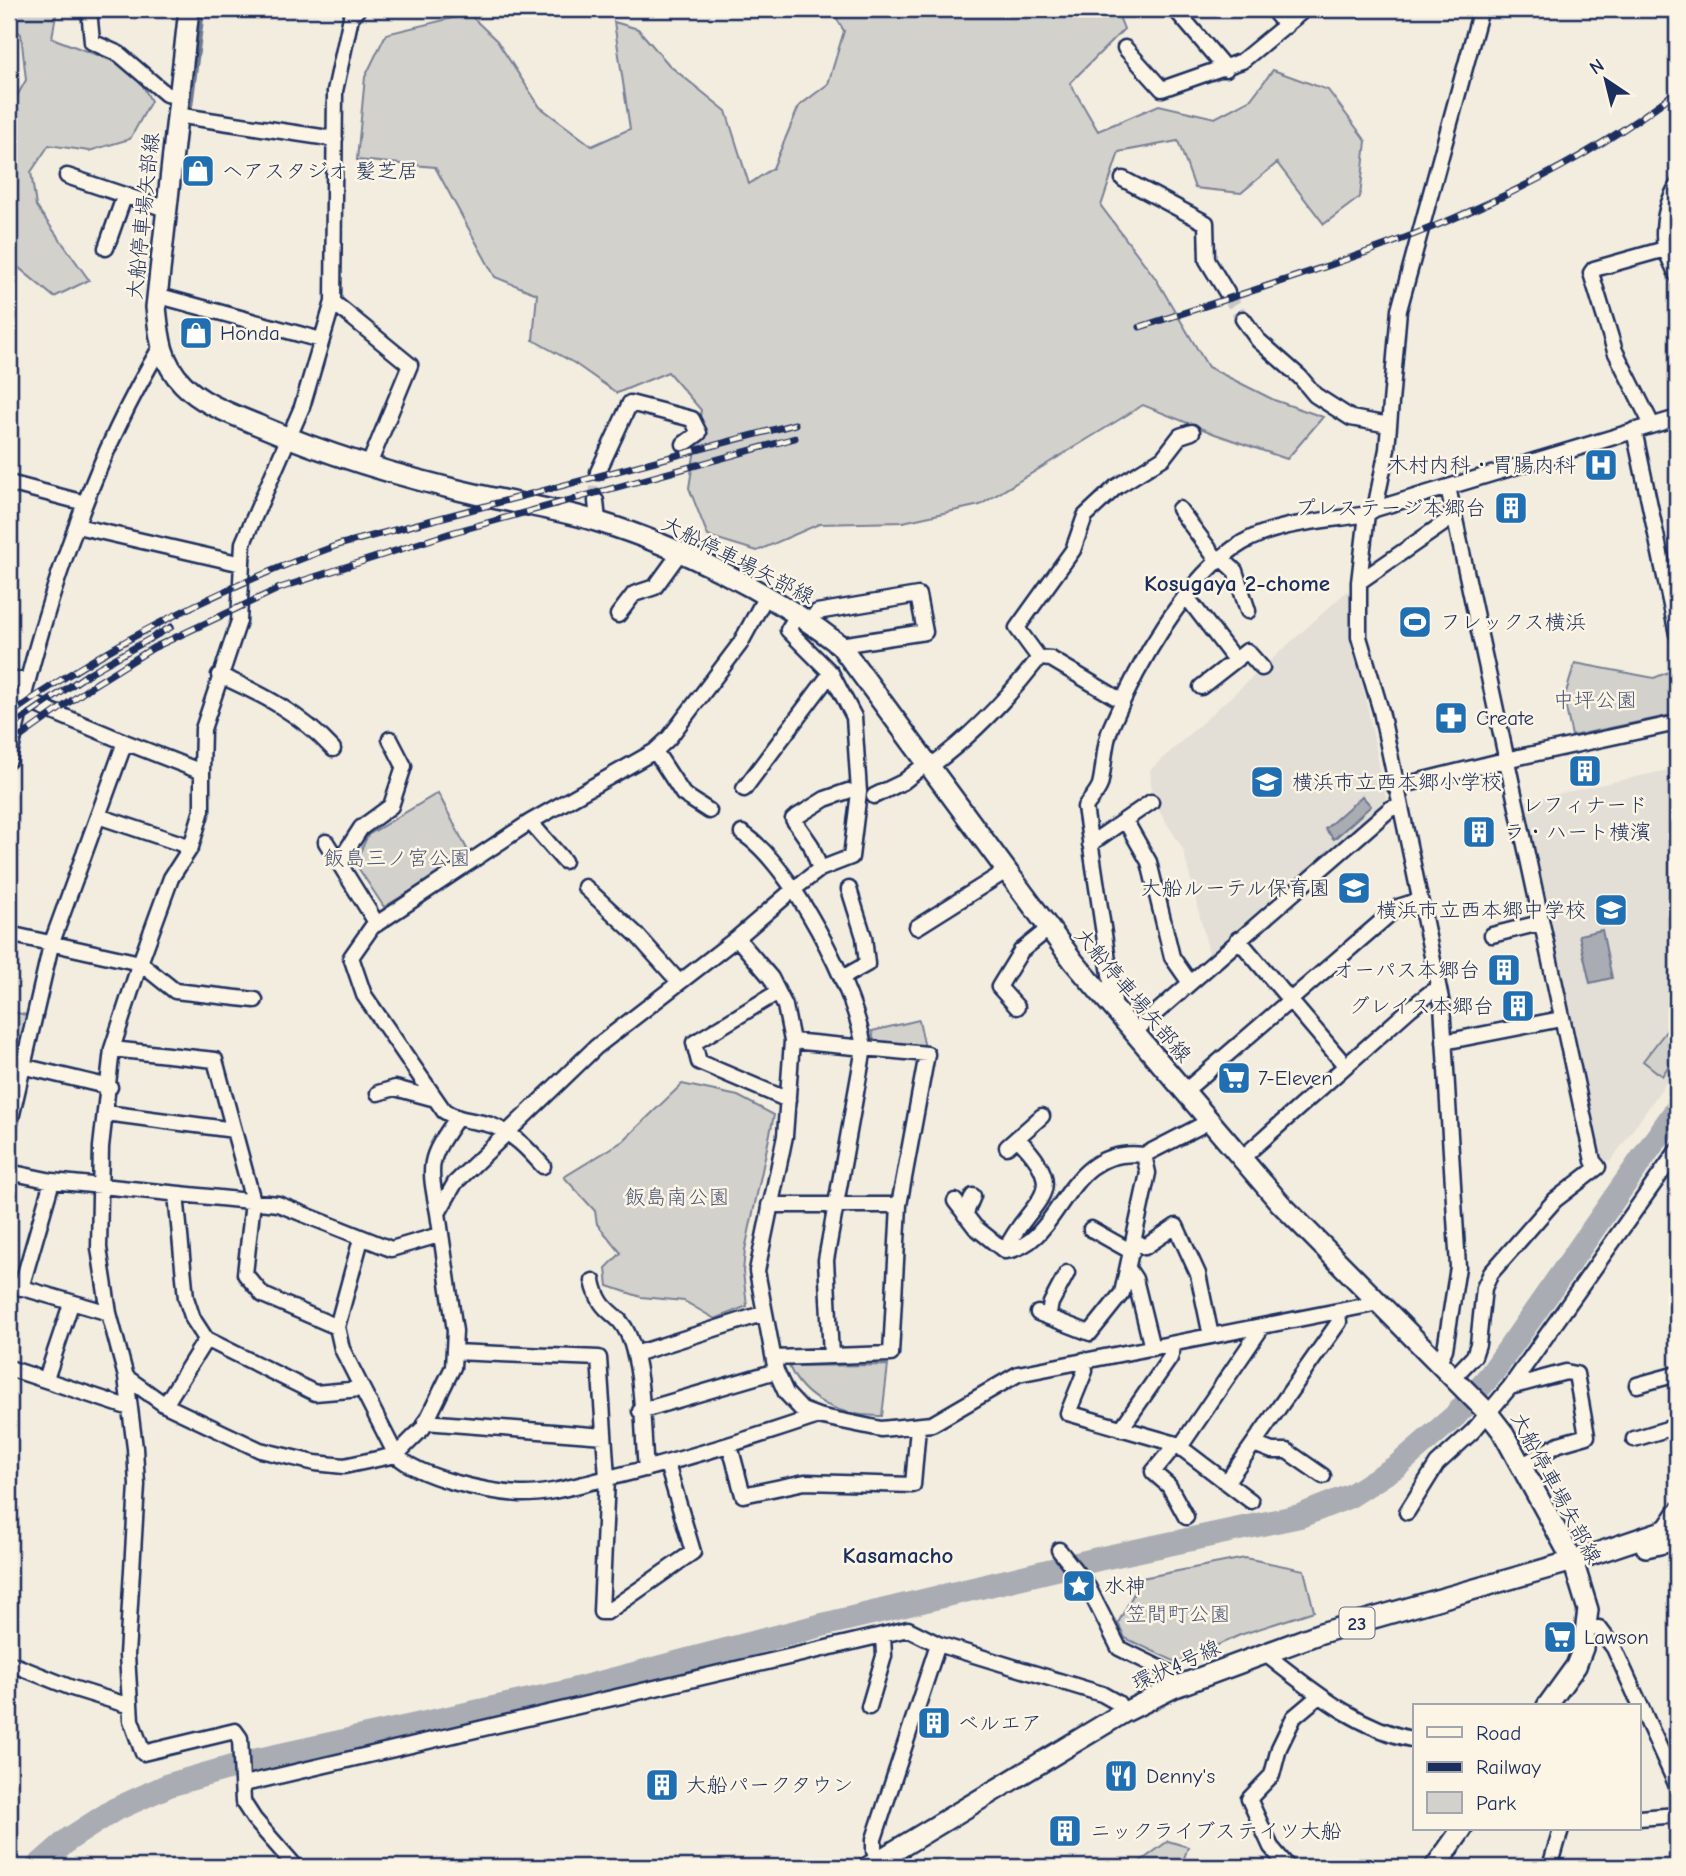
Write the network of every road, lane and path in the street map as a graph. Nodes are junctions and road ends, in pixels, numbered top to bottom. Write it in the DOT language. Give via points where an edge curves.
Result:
graph roads {
  1 [pos="89,9"];
  2 [pos="190,9"];
  3 [pos="358,9"];
  4 [pos="1175,9"];
  5 [pos="1272,9"];
  6 [pos="1306,9"];
  7 [pos="1481,9"];
  8 [pos="1286,26"];
  9 [pos="1125,48"];
  10 [pos="1226,69"];
  11 [pos="178,106"];
  12 [pos="335,139"];
  13 [pos="67,176"];
  14 [pos="1124,179"];
  15 [pos="1677,186"];
  16 [pos="124,197"];
  17 [pos="166,209"];
  18 [pos="106,248"];
  19 [pos="1665,249"];
  20 [pos="1677,275"];
  21 [pos="1227,293"];
  22 [pos="156,295"];
  23 [pos="333,302"];
  24 [pos="1243,320"];
  25 [pos="321,340"];
  26 [pos="160,348"];
  27 [pos="1677,418"];
  28 [pos="1651,423"];
  29 [pos="1389,425"];
  30 [pos="1634,429"];
  31 [pos="1192,432"];
  32 [pos="290,439"];
  33 [pos="684,444"];
  34 [pos="368,467"];
  35 [pos="598,472"];
  36 [pos="9,483"];
  37 [pos="1448,487"];
  38 [pos="596,501"];
  39 [pos="85,503"];
  40 [pos="1179,509"];
  41 [pos="1371,512"];
  42 [pos="1453,517"];
  43 [pos="598,521"];
  44 [pos="77,526"];
  45 [pos="679,554"];
  46 [pos="1220,560"];
  47 [pos="242,564"];
  48 [pos="1359,582"];
  49 [pos="766,596"];
  50 [pos="1186,596"];
  51 [pos="1248,611"];
  52 [pos="618,615"];
  53 [pos="804,618"];
  54 [pos="1677,634"];
  55 [pos="839,645"];
  56 [pos="1039,658"];
  57 [pos="1235,660"];
  58 [pos="1262,668"];
  59 [pos="831,673"];
  60 [pos="219,675"];
  61 [pos="9,680"];
  62 [pos="27,680"];
  63 [pos="1201,687"];
  64 [pos="22,698"];
  65 [pos="1122,702"];
  66 [pos="1677,723"];
  67 [pos="390,740"];
  68 [pos="125,742"];
  69 [pos="333,749"];
  70 [pos="655,751"];
  71 [pos="9,760"];
  72 [pos="1505,760"];
  73 [pos="930,764"];
  74 [pos="202,772"];
  75 [pos="1395,788"];
  76 [pos="744,789"];
  77 [pos="861,797"];
  78 [pos="1152,802"];
  79 [pos="1399,806"];
  80 [pos="709,811"];
  81 [pos="98,816"];
  82 [pos="1125,820"];
  83 [pos="530,822"];
  84 [pos="742,833"];
  85 [pos="326,842"];
  86 [pos="1090,844"];
  87 [pos="191,847"];
  88 [pos="565,861"];
  89 [pos="339,862"];
  90 [pos="820,869"];
  91 [pos="1006,871"];
  92 [pos="584,887"];
  93 [pos="794,889"];
  94 [pos="849,889"];
  95 [pos="1420,900"];
  96 [pos="1540,923"];
  97 [pos="377,924"];
  98 [pos="917,927"];
  99 [pos="1048,930"];
  100 [pos="9,934"];
  101 [pos="1492,935"];
  102 [pos="737,938"];
  103 [pos="1238,939"];
  104 [pos="51,945"];
  105 [pos="141,963"];
  106 [pos="842,978"];
  107 [pos="679,982"];
  108 [pos="1189,983"];
  109 [pos="1439,991"];
  110 [pos="778,992"];
  111 [pos="255,1000"];
  112 [pos="1290,1000"];
  113 [pos="1112,1006"];
  114 [pos="1017,1007"];
  115 [pos="1561,1019"];
  116 [pos="1134,1032"];
  117 [pos="792,1041"];
  118 [pos="1444,1042"];
  119 [pos="864,1048"];
  120 [pos="112,1049"];
  121 [pos="15,1064"];
  122 [pos="1345,1065"];
  123 [pos="110,1087"];
  124 [pos="1185,1091"];
  125 [pos="378,1093"];
  126 [pos="432,1098"];
  127 [pos="789,1100"];
  128 [pos="106,1113"];
  129 [pos="1042,1116"];
  130 [pos="457,1118"];
  131 [pos="1210,1121"];
  132 [pos="9,1127"];
  133 [pos="234,1130"];
  134 [pos="507,1132"];
  135 [pos="1677,1150"];
  136 [pos="1144,1155"];
  137 [pos="1242,1158"];
  138 [pos="543,1166"];
  139 [pos="9,1172"];
  140 [pos="52,1181"];
  141 [pos="102,1185"];
  142 [pos="176,1194"];
  143 [pos="973,1196"];
  144 [pos="253,1201"];
  145 [pos="955,1202"];
  146 [pos="769,1205"];
  147 [pos="835,1205"];
  148 [pos="898,1205"];
  149 [pos="438,1213"];
  150 [pos="965,1215"];
  151 [pos="1091,1230"];
  152 [pos="439,1236"];
  153 [pos="361,1239"];
  154 [pos="1134,1247"];
  155 [pos="1005,1251"];
  156 [pos="1129,1270"];
  157 [pos="1067,1273"];
  158 [pos="593,1281"];
  159 [pos="15,1286"];
  160 [pos="1380,1303"];
  161 [pos="72,1304"];
  162 [pos="108,1312"];
  163 [pos="1338,1312"];
  164 [pos="765,1313"];
  165 [pos="337,1327"];
  166 [pos="1262,1327"];
  167 [pos="1211,1336"];
  168 [pos="206,1339"];
  169 [pos="1174,1344"];
  170 [pos="1152,1348"];
  171 [pos="454,1352"];
  172 [pos="635,1354"];
  173 [pos="831,1356"];
  174 [pos="1084,1360"];
  175 [pos="1438,1363"];
  176 [pos="775,1364"];
  177 [pos="9,1368"];
  178 [pos="1677,1374"];
  179 [pos="126,1377"];
  180 [pos="46,1379"];
  181 [pos="1455,1380"];
  182 [pos="1637,1385"];
  183 [pos="1510,1387"];
  184 [pos="361,1389"];
  185 [pos="165,1405"];
  186 [pos="130,1408"];
  187 [pos="640,1411"];
  188 [pos="1487,1411"];
  189 [pos="818,1416"];
  190 [pos="425,1422"];
  191 [pos="1677,1426"];
  192 [pos="918,1427"];
  193 [pos="1121,1429"];
  194 [pos="604,1436"];
  195 [pos="1634,1438"];
  196 [pos="1254,1444"];
  197 [pos="1178,1445"];
  198 [pos="730,1446"];
  199 [pos="396,1455"];
  200 [pos="667,1464"];
  201 [pos="1521,1466"];
  202 [pos="646,1469"];
  203 [pos="1323,1476"];
  204 [pos="607,1478"];
  205 [pos="1228,1480"];
  206 [pos="1251,1501"];
  207 [pos="1677,1510"];
  208 [pos="1406,1512"];
  209 [pos="1186,1517"];
  210 [pos="1668,1535"];
  211 [pos="1059,1550"];
  212 [pos="1573,1561"];
  213 [pos="1587,1629"];
  214 [pos="883,1636"];
  215 [pos="938,1644"];
  216 [pos="1264,1653"];
  217 [pos="9,1662"];
  218 [pos="1175,1687"];
  219 [pos="1319,1696"];
  220 [pos="1549,1704"];
  221 [pos="130,1706"];
  222 [pos="869,1707"];
  223 [pos="1123,1713"];
  224 [pos="1413,1740"];
  225 [pos="1675,1777"];
  226 [pos="244,1784"];
  227 [pos="1677,1815"];
  228 [pos="1640,1818"];
  229 [pos="1461,1830"];
  230 [pos="1561,1830"];
  231 [pos="881,1863"];
  232 [pos="296,1867"];
  233 [pos="1287,1867"];
  234 [pos="1435,1867"];
  235 [pos="1549,1867"];
  1 -- 11 [label="street" via="92,42 119,54"];
  2 -- 11 [label="main road, 大船停車場矢部線"];
  3 -- 12 [label="street" via="351,17 335,91"];
  4 -- 10 [label="street"];
  5 -- 8 [label="street"];
  6 -- 8 [label="street"];
  7 -- 29 [label="street" via="1399,310"];
  8 -- 10 [label="street"];
  9 -- 10 [label="street" via="1162,89"];
  11 -- 12 [label="street"];
  11 -- 17 [label="main road, 大船停車場矢部線"];
  12 -- 23 [label="street"];
  13 -- 16 [label="street"];
  14 -- 21 [label="street" via="1206,223 1208,260"];
  15 -- 19 [label="street" via="1665,217"];
  16 -- 17 [label="street"];
  16 -- 18 [label="street"];
  17 -- 22 [label="main road, 大船停車場矢部線"];
  19 -- 20 [label="street"];
  19 -- 28 [label="street" via="1591,273 1615,351"];
  22 -- 25 [label="street"];
  22 -- 26 [label="main road, 大船停車場矢部線"];
  23 -- 25 [label="street"];
  23 -- 34 [label="street" via="410,365"];
  24 -- 29 [label="street" via="1315,395 1351,418"];
  25 -- 32 [label="street"];
  26 -- 32 [label="main road, 大船停車場矢部線" via="183,384 199,397"];
  26 -- 39 [label="street" via="139,383"];
  27 -- 28 [label="street"];
  28 -- 30 [label="street"];
  29 -- 41 [label="street"];
  30 -- 37 [label="street"];
  30 -- 54 [label="street"];
  31 -- 56 [label="street" via="1180,436 1163,458 1116,487 1085,516 1073,550 1017,628"];
  32 -- 34 [label="main road, 大船停車場矢部線"];
  32 -- 47 [label="street" via="247,527"];
  33 -- 35 [label="street" via="699,433 692,419 630,403"];
  34 -- 43 [label="main road, 大船停車場矢部線"];
  36 -- 39 [label="street"];
  37 -- 41 [label="street"];
  37 -- 42 [label="street"];
  38 -- 43 [label="street"];
  39 -- 44 [label="street"];
  40 -- 46 [label="street"];
  41 -- 46 [label="street" via="1268,532 1243,542"];
  41 -- 48 [label="street"];
  42 -- 48 [label="street"];
  42 -- 72 [label="street"];
  43 -- 45 [label="main road, 大船停車場矢部線"];
  44 -- 47 [label="street"];
  44 -- 62 [label="street"];
  45 -- 49 [label="main road, 大船停車場矢部線"];
  45 -- 52 [label="street" via="654,587 634,594"];
  46 -- 50 [label="street"];
  46 -- 51 [label="street" via="1235,572"];
  47 -- 60 [label="street" via="239,621"];
  48 -- 75 [label="street" via="1359,637 1381,711"];
  49 -- 53 [label="main road, 大船停車場矢部線"];
  49 -- 70 [label="street" via="740,644"];
  50 -- 57 [label="street"];
  50 -- 65 [label="street"];
  53 -- 55 [label="main road, 大船停車場矢部線"];
  53 -- 55 [label="street" via="918,595 925,632"];
  53 -- 59 [label="street" via="788,631"];
  55 -- 73 [label="main road, 大船停車場矢部線"];
  56 -- 65 [label="street" via="1051,659"];
  56 -- 73 [label="street" via="965,741"];
  57 -- 58 [label="street" via="1247,651"];
  57 -- 63 [label="street"];
  59 -- 76 [label="street"];
  59 -- 77 [label="street" via="854,717"];
  60 -- 69 [label="street" via="285,707"];
  60 -- 74 [label="street" via="203,729"];
  61 -- 62 [label="street"];
  62 -- 64 [label="street"];
  64 -- 68 [label="street"];
  64 -- 71 [label="street"];
  65 -- 86 [label="street" via="1107,735 1099,787 1085,807"];
  66 -- 72 [label="street"];
  67 -- 89 [label="street" via="404,765 391,806 360,828"];
  68 -- 74 [label="street"];
  68 -- 81 [label="street"];
  70 -- 80 [label="street" via="683,794"];
  70 -- 83 [label="street"];
  72 -- 75 [label="street"];
  72 -- 96 [label="street"];
  73 -- 77 [label="street" via="903,782"];
  73 -- 91 [label="main road, 大船停車場矢部線"];
  74 -- 87 [label="street" via="202,810"];
  75 -- 79 [label="street"];
  77 -- 90 [label="street" via="851,857"];
  77 -- 90 [label="street" via="825,799 793,819"];
  78 -- 82 [label="street"];
  79 -- 95 [label="street"];
  79 -- 103 [label="street"];
  81 -- 87 [label="street"];
  81 -- 104 [label="street"];
  82 -- 86 [label="street"];
  82 -- 108 [label="street" via="1149,862 1172,957"];
  83 -- 88 [label="street"];
  83 -- 97 [label="street"];
  84 -- 93 [label="street" via="756,842"];
  85 -- 89 [label="street"];
  86 -- 113 [label="street" via="1110,955"];
  87 -- 105 [label="street" via="171,878"];
  89 -- 97 [label="street"];
  90 -- 93 [label="street"];
  91 -- 98 [label="street"];
  91 -- 99 [label="main road, 大船停車場矢部線"];
  92 -- 107 [label="street" via="637,935"];
  93 -- 102 [label="street"];
  93 -- 106 [label="street"];
  94 -- 106 [label="street" via="867,964"];
  95 -- 109 [label="street"];
  95 -- 112 [label="street" via="1398,907"];
  96 -- 101 [label="street"];
  96 -- 115 [label="street"];
  97 -- 126 [label="street" via="351,957 364,995"];
  99 -- 113 [label="main road, 大船停車場矢部線"];
  99 -- 114 [label="street" via="1021,951 999,986"];
  100 -- 104 [label="street"];
  102 -- 107 [label="street"];
  102 -- 110 [label="street"];
  103 -- 108 [label="street"];
  103 -- 112 [label="street"];
  104 -- 105 [label="street"];
  104 -- 121 [label="street"];
  105 -- 111 [label="street" via="175,991"];
  105 -- 120 [label="street"];
  106 -- 119 [label="street"];
  107 -- 134 [label="street" via="596,1047"];
  108 -- 116 [label="street"];
  109 -- 118 [label="street"];
  109 -- 122 [label="street" via="1411,1008"];
  110 -- 117 [label="street"];
  110 -- 127 [label="street" via="694,1043 699,1062"];
  112 -- 122 [label="street"];
  112 -- 124 [label="street"];
  113 -- 116 [label="main road, 大船停車場矢部線"];
  115 -- 118 [label="street"];
  115 -- 181 [label="street" via="1598,1167 1555,1200 1491,1273 1484,1288 1474,1356"];
  116 -- 124 [label="main road, 大船停車場矢部線"];
  117 -- 119 [label="street"];
  117 -- 127 [label="street"];
  118 -- 175 [label="street" via="1458,1267 1445,1349"];
  119 -- 147 [label="street"];
  119 -- 148 [label="street" via="927,1054"];
  120 -- 123 [label="street"];
  120 -- 133 [label="street" via="215,1060"];
  121 -- 123 [label="street"];
  121 -- 132 [label="street"];
  122 -- 137 [label="street"];
  123 -- 128 [label="street"];
  124 -- 131 [label="main road, 大船停車場矢部線"];
  125 -- 126 [label="street" via="395,1088"];
  126 -- 130 [label="street"];
  127 -- 146 [label="street"];
  128 -- 133 [label="street"];
  128 -- 141 [label="street"];
  129 -- 155 [label="street" via="1012,1143 1035,1156 1044,1172 1043,1190 1034,1211 1013,1231"];
  130 -- 134 [label="street"];
  130 -- 149 [label="street" via="433,1157 430,1172"];
  131 -- 136 [label="street"];
  131 -- 137 [label="main road, 大船停車場矢部線"];
  133 -- 144 [label="street"];
  134 -- 138 [label="street"];
  134 -- 149 [label="street" via="455,1183"];
  135 -- 183 [label="street"];
  136 -- 154 [label="street" via="1148,1173"];
  136 -- 155 [label="street" via="1111,1159 1081,1174 1036,1237 1025,1246"];
  137 -- 160 [label="main road, 大船停車場矢部線"];
  139 -- 140 [label="street"];
  140 -- 141 [label="street"];
  140 -- 159 [label="street"];
  141 -- 142 [label="street"];
  141 -- 162 [label="street" via="99,1248"];
  142 -- 144 [label="street"];
  142 -- 168 [label="street" via="186,1298 192,1319"];
  143 -- 150 [label="street"];
  144 -- 153 [label="street" via="308,1214"];
  144 -- 165 [label="street" via="245,1273 251,1283 263,1296"];
  145 -- 150 [label="street"];
  146 -- 147 [label="street"];
  146 -- 164 [label="street" via="757,1271"];
  147 -- 148 [label="street"];
  147 -- 173 [label="street" via="826,1260"];
  148 -- 173 [label="street" via="891,1354"];
  149 -- 152 [label="street"];
  150 -- 155 [label="street"];
  151 -- 154 [label="street"];
  152 -- 153 [label="street" via="391,1249"];
  152 -- 171 [label="street" via="455,1331"];
  153 -- 165 [label="street"];
  154 -- 156 [label="street"];
  154 -- 167 [label="street" via="1145,1247 1176,1226 1198,1274"];
  156 -- 157 [label="street" via="1122,1293 1090,1333 1043,1315"];
  156 -- 170 [label="street"];
  158 -- 172 [label="street" via="597,1300 622,1324"];
  159 -- 161 [label="street"];
  160 -- 163 [label="street"];
  160 -- 175 [label="main road, 大船停車場矢部線"];
  161 -- 162 [label="street"];
  161 -- 180 [label="street"];
  162 -- 179 [label="street"];
  163 -- 166 [label="street"];
  163 -- 196 [label="street" via="1339,1322"];
  164 -- 172 [label="street"];
  164 -- 176 [label="street"];
  165 -- 184 [label="street"];
  166 -- 167 [label="street"];
  166 -- 197 [label="street"];
  167 -- 169 [label="street"];
  168 -- 184 [label="street" via="315,1393"];
  168 -- 185 [label="street"];
  169 -- 170 [label="street"];
  169 -- 193 [label="street" via="1170,1358"];
  170 -- 174 [label="street"];
  171 -- 190 [label="street" via="453,1367"];
  171 -- 194 [label="street" via="599,1358"];
  172 -- 187 [label="street"];
  173 -- 176 [label="street"];
  174 -- 192 [label="street" via="1018,1374 945,1419"];
  174 -- 193 [label="street" via="1085,1371 1068,1413"];
  175 -- 181 [label="main road, 大船停車場矢部線"];
  176 -- 187 [label="street"];
  176 -- 189 [label="street" via="794,1402"];
  177 -- 180 [label="street"];
  178 -- 182 [label="street"];
  179 -- 185 [label="street"];
  179 -- 186 [label="street"];
  180 -- 186 [label="street"];
  181 -- 188 [label="main road, 大船停車場矢部線"];
  183 -- 188 [label="street"];
  183 -- 201 [label="street" via="1566,1372 1576,1374 1587,1437 1559,1444"];
  184 -- 199 [label="street"];
  185 -- 199 [label="street" via="260,1450 315,1463 344,1466"];
  186 -- 221 [label="street" via="137,1485 127,1621"];
  187 -- 202 [label="street"];
  188 -- 201 [label="main road, 大船停車場矢部線"];
  188 -- 208 [label="street" via="1437,1464"];
  189 -- 192 [label="street" via="881,1429"];
  189 -- 198 [label="street"];
  190 -- 194 [label="street"];
  190 -- 199 [label="street"];
  191 -- 195 [label="street"];
  192 -- 198 [label="street" via="913,1485 805,1482 743,1495"];
  193 -- 197 [label="street"];
  194 -- 204 [label="street"];
  196 -- 203 [label="street" via="1287,1451"];
  196 -- 205 [label="street"];
  197 -- 205 [label="street"];
  197 -- 209 [label="street" via="1153,1472 1169,1486"];
  198 -- 200 [label="street"];
  199 -- 204 [label="street" via="433,1477 522,1494"];
  200 -- 202 [label="street"];
  200 -- 204 [label="street" via="693,1552 601,1612"];
  201 -- 212 [label="main road, 大船停車場矢部線"];
  202 -- 204 [label="street"];
  205 -- 206 [label="street"];
  207 -- 210 [label="street"];
  210 -- 212 [label="main road, 環状4号線 / 23"];
  211 -- 218 [label="street" via="1088,1587 1119,1648 1168,1672"];
  212 -- 213 [label="main road, 大船停車場矢部線" via="1588,1610"];
  212 -- 216 [label="main road, 環状4号線 / 23"];
  213 -- 220 [label="main road, 大船停車場矢部線" via="1576,1666"];
  213 -- 225 [label="street" via="1599,1628 1614,1648"];
  214 -- 215 [label="street" via="908,1629"];
  214 -- 222 [label="street" via="884,1656"];
  214 -- 226 [label="street"];
  215 -- 223 [label="street" via="1102,1694 1118,1703"];
  215 -- 231 [label="street" via="874,1839"];
  216 -- 218 [label="main road, 環状4号線 / 23"];
  216 -- 219 [label="street"];
  217 -- 221 [label="street"];
  218 -- 223 [label="main road, 環状4号線 / 23"];
  219 -- 224 [label="street" via="1379,1731"];
  219 -- 233 [label="street" via="1294,1717 1272,1775 1249,1799 1271,1847"];
  221 -- 226 [label="street" via="143,1753 235,1731 240,1738"];
  223 -- 231 [label="main road, 環状4号線 / 23"];
  226 -- 232 [label="street" via="243,1801 254,1819"];
  227 -- 228 [label="street"];
  229 -- 234 [label="main road"];
  230 -- 235 [label="street"];
}
